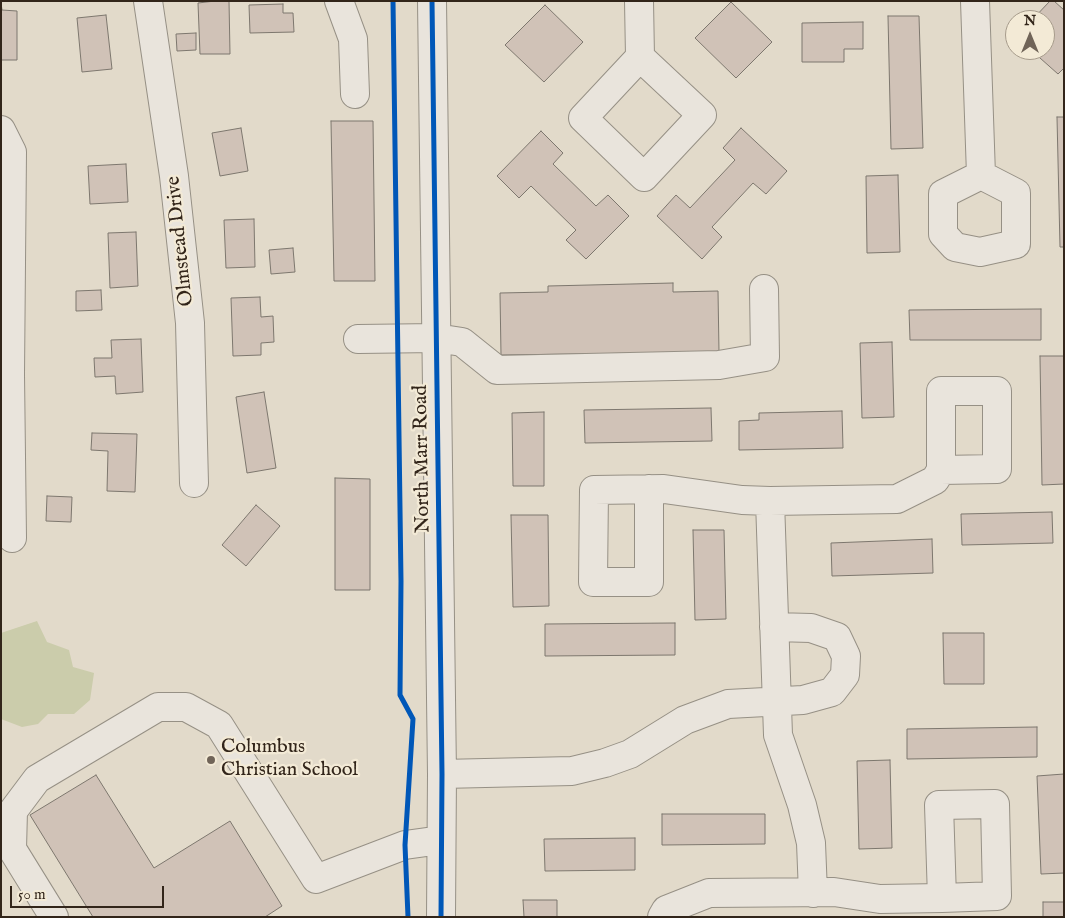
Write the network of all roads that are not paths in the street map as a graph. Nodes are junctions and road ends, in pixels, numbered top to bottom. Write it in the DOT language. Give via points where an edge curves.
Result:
graph roads {
  1 [pos="148,1"];
  2 [pos="339,1"];
  3 [pos="432,1"];
  4 [pos="639,1"];
  5 [pos="975,1"];
  6 [pos="640,57"];
  7 [pos="355,94"];
  8 [pos="1,130"];
  9 [pos="981,175"];
  10 [pos="764,289"];
  11 [pos="6,326"];
  12 [pos="436,338"];
  13 [pos="358,339"];
  14 [pos="941,470"];
  15 [pos="194,483"];
  16 [pos="649,489"];
  17 [pos="770,501"];
  18 [pos="6,506"];
  19 [pos="12,538"];
  20 [pos="774,627"];
  21 [pos="776,701"];
  22 [pos="442,774"];
  23 [pos="441,840"];
  24 [pos="812,892"];
  25 [pos="942,898"];
  26 [pos="54,917"];
  27 [pos="441,917"];
  28 [pos="662,917"];
  1 -- 15 [label="street, Olmstead Drive" via="174,176 190,323"];
  2 -- 7 [label="street" via="353,39"];
  3 -- 12 [label="street, North Marr Road"];
  4 -- 6 [label="street"];
  5 -- 9 [label="street"];
  8 -- 11 [label="street" via="12,152"];
  10 -- 12 [label="street" via="765,357 719,365 497,370 462,342"];
  11 -- 18 [label="street" via="10,374"];
  12 -- 13 [label="street"];
  12 -- 22 [label="street, North Marr Road"];
  14 -- 17 [label="street" via="935,480 897,499"];
  16 -- 17 [label="street"];
  17 -- 20 [label="street"];
  18 -- 19 [label="street"];
  20 -- 21 [label="street"];
  20 -- 21 [label="street" via="811,628 837,637 846,656 845,675 832,692 803,700"];
  21 -- 22 [label="street" via="728,704 685,720 630,754 572,771"];
  21 -- 24 [label="street" via="778,735 811,843"];
  22 -- 23 [label="street, North Marr Road"];
  23 -- 26 [label="street" via="406,845 316,878 219,725 186,707 158,707 37,779 13,811 12,849"];
  23 -- 27 [label="street, North Marr Road"];
  24 -- 25 [label="street" via="880,899"];
  24 -- 28 [label="street" via="709,893 666,910"];
}
